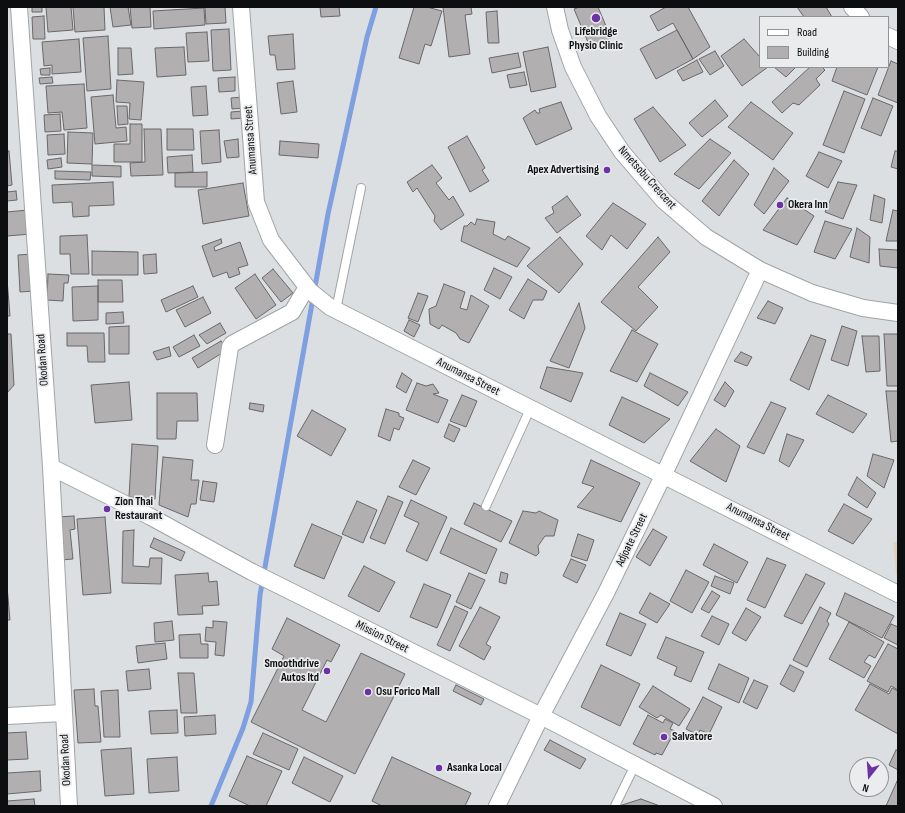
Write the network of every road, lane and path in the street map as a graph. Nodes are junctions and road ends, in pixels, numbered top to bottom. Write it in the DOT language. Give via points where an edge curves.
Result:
graph roads {
  1 [pos="19,7"];
  2 [pos="241,7"];
  3 [pos="555,7"];
  4 [pos="852,7"];
  5 [pos="860,16"];
  6 [pos="889,36"];
  7 [pos="898,41"];
  8 [pos="361,188"];
  9 [pos="760,270"];
  10 [pos="309,289"];
  11 [pos="333,308"];
  12 [pos="898,313"];
  13 [pos="530,409"];
  14 [pos="215,445"];
  15 [pos="51,468"];
  16 [pos="664,474"];
  17 [pos="486,506"];
  18 [pos="898,594"];
  19 [pos="63,713"];
  20 [pos="7,716"];
  21 [pos="541,716"];
  22 [pos="635,765"];
  23 [pos="69,806"];
  24 [pos="497,806"];
  25 [pos="615,806"];
  26 [pos="714,806"];
  1 -- 15 [label="street, Okodan Road"];
  2 -- 10 [label="street, Anumansa Street" via="256,202 271,240"];
  3 -- 9 [label="street, Nmetsobu Crescent" via="573,67 598,116 622,152 664,201 706,237"];
  4 -- 5 [label="street"];
  6 -- 7 [label="street"];
  8 -- 11 [label="lane"];
  9 -- 12 [label="street, Nmetsobu Crescent" via="812,293 863,308"];
  9 -- 16 [label="street, Adjoate Street"];
  10 -- 11 [label="street, Anumansa Street"];
  10 -- 14 [label="street" via="292,312 232,344"];
  11 -- 13 [label="street, Anumansa Street"];
  13 -- 16 [label="street, Anumansa Street"];
  13 -- 17 [label="lane"];
  15 -- 19 [label="street, Okodan Road"];
  15 -- 21 [label="street, Mission Street" via="151,517 252,572"];
  16 -- 18 [label="street, Anumansa Street"];
  16 -- 21 [label="street, Adjoate Street"];
  19 -- 20 [label="street"];
  19 -- 23 [label="street, Okodan Road"];
  21 -- 22 [label="street, Mission Street"];
  21 -- 24 [label="street, Adjoate Street"];
  22 -- 25 [label="lane"];
  22 -- 26 [label="street, Mission Street"];
}
